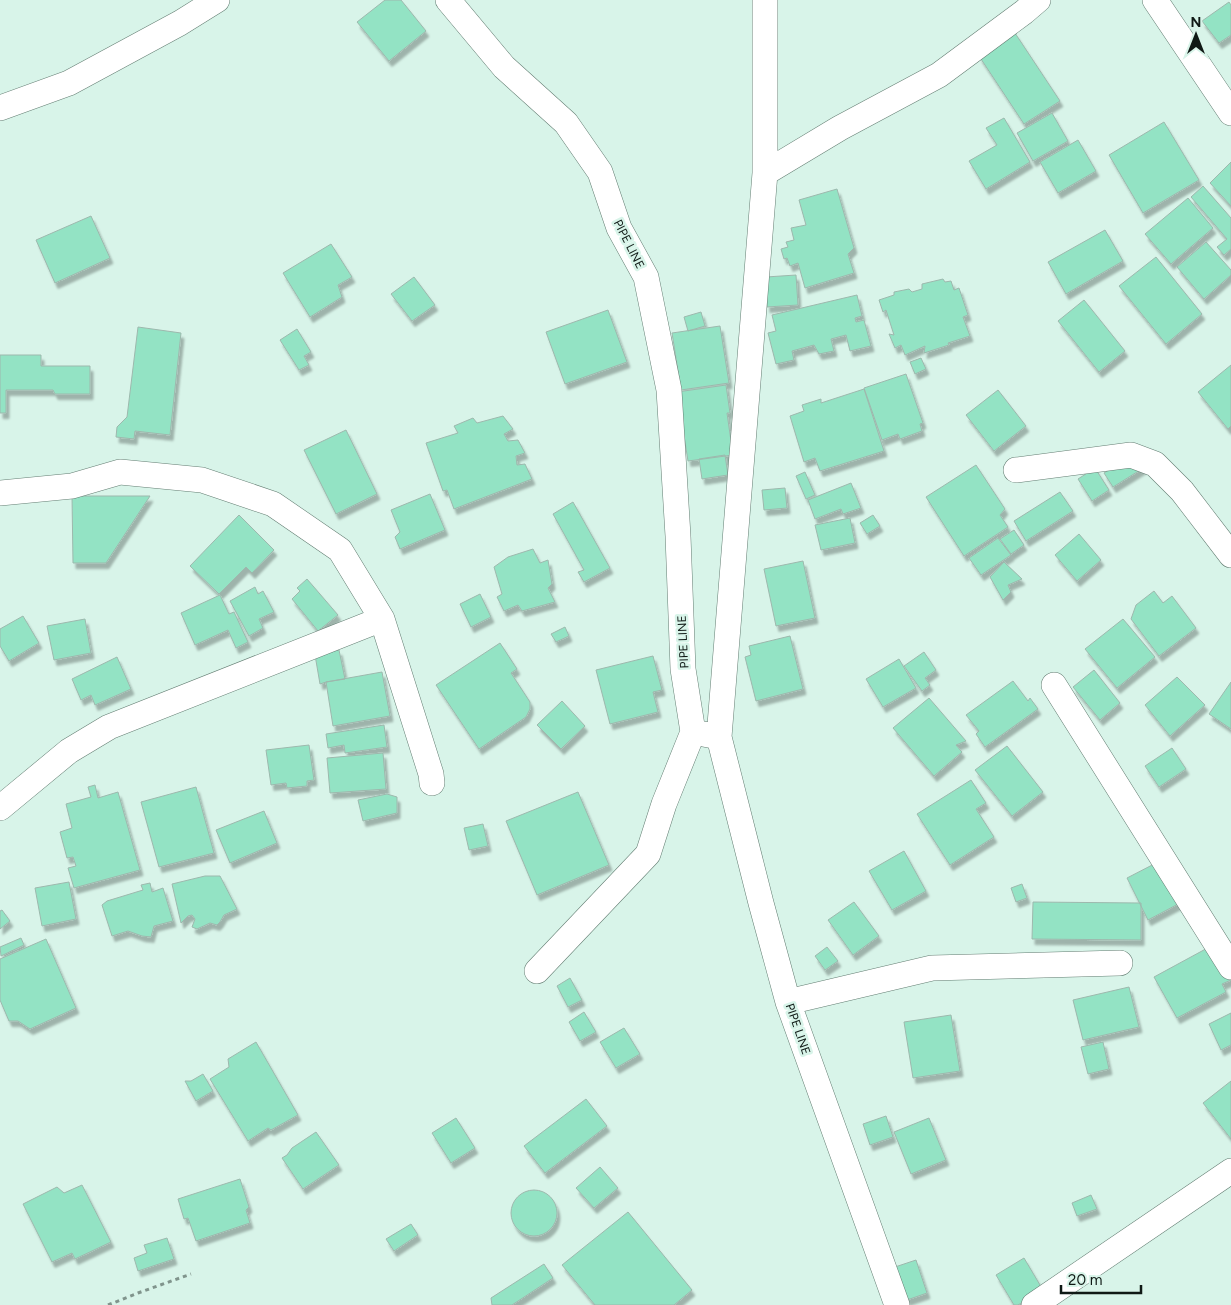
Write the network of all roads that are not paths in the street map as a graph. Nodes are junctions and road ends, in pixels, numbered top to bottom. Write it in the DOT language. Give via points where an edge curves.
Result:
graph roads {
  1 [pos="217,0"];
  2 [pos="448,0"];
  3 [pos="766,0"];
  4 [pos="1038,0"];
  5 [pos="1155,0"];
  6 [pos="0,108"];
  7 [pos="1231,113"];
  8 [pos="765,173"];
  9 [pos="1016,470"];
  10 [pos="0,493"];
  11 [pos="1231,555"];
  12 [pos="382,620"];
  13 [pos="1054,685"];
  14 [pos="693,732"];
  15 [pos="719,737"];
  16 [pos="432,784"];
  17 [pos="0,808"];
  18 [pos="1120,963"];
  19 [pos="1231,967"];
  20 [pos="536,971"];
  21 [pos="788,1002"];
  22 [pos="1231,1171"];
  23 [pos="896,1305"];
  24 [pos="1034,1305"];
  1 -- 6 [label="street" via="70,83"];
  2 -- 14 [label="street, PIPE LINE" via="504,67 566,123 600,172 619,228 646,276 669,390 683,669"];
  3 -- 8 [label="street, PIPE LINE"];
  4 -- 8 [label="street" via="939,75"];
  5 -- 7 [label="street"];
  8 -- 15 [label="street, PIPE LINE"];
  9 -- 11 [label="street" via="1131,456 1155,464 1182,491"];
  10 -- 12 [label="street" via="72,486 120,472 202,480 273,504 340,550"];
  12 -- 16 [label="street"];
  12 -- 17 [label="street" via="108,727 70,751"];
  13 -- 19 [label="street"];
  14 -- 15 [label="street"];
  14 -- 20 [label="street" via="648,854"];
  15 -- 21 [label="street, PIPE LINE"];
  18 -- 21 [label="street" via="932,968"];
  21 -- 23 [label="street, PIPE LINE"];
  22 -- 24 [label="street"];
}
